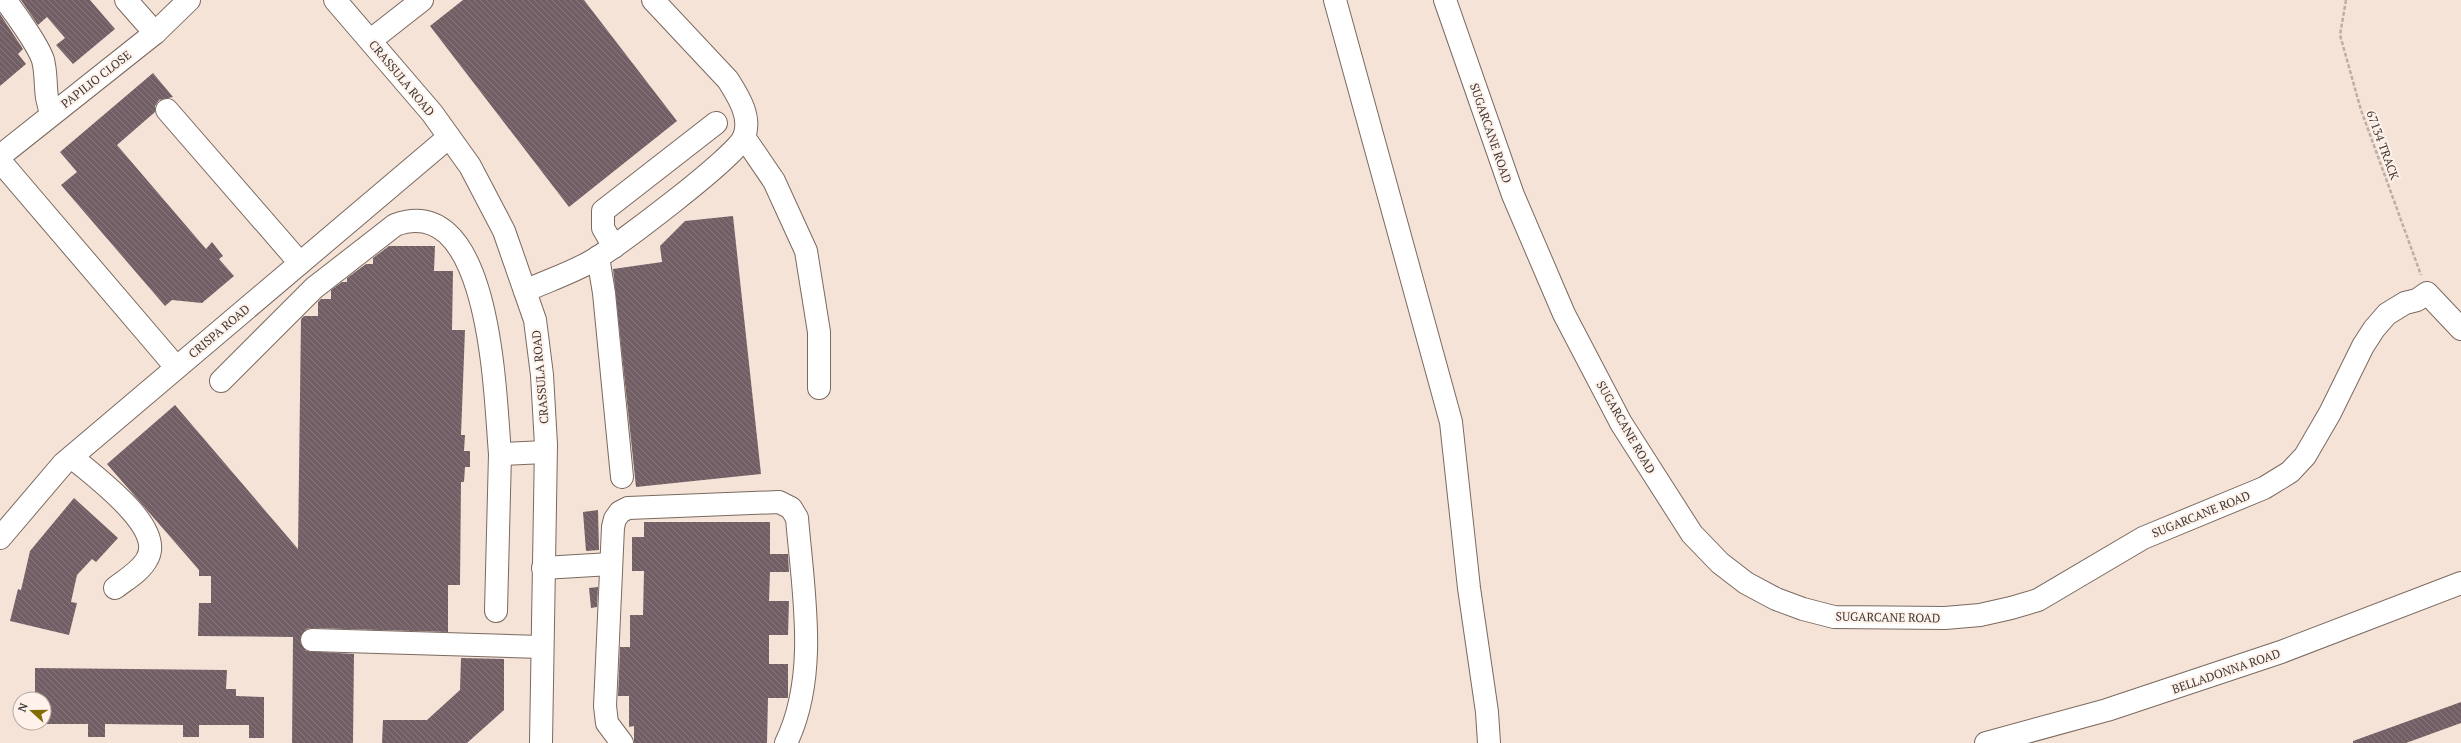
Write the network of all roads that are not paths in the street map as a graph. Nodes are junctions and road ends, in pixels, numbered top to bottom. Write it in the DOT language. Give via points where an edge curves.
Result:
graph roads {
  1 [pos="4,0"];
  2 [pos="126,0"];
  3 [pos="189,0"];
  4 [pos="335,0"];
  5 [pos="653,0"];
  6 [pos="1334,0"];
  7 [pos="1445,0"];
  8 [pos="410,4"];
  9 [pos="154,33"];
  10 [pos="371,40"];
  11 [pos="167,110"];
  12 [pos="52,114"];
  13 [pos="716,123"];
  14 [pos="449,137"];
  15 [pos="744,137"];
  16 [pos="0,156"];
  17 [pos="0,161"];
  18 [pos="606,252"];
  19 [pos="300,263"];
  20 [pos="525,291"];
  21 [pos="2461,329"];
  22 [pos="176,367"];
  23 [pos="221,382"];
  24 [pos="819,388"];
  25 [pos="546,452"];
  26 [pos="500,454"];
  27 [pos="72,457"];
  28 [pos="622,477"];
  29 [pos="2,530"];
  30 [pos="611,564"];
  31 [pos="543,568"];
  32 [pos="2461,583"];
  33 [pos="115,588"];
  34 [pos="496,611"];
  35 [pos="312,640"];
  36 [pos="541,647"];
  37 [pos="540,703"];
  38 [pos="531,743"];
  39 [pos="541,743"];
  40 [pos="556,743"];
  41 [pos="622,743"];
  42 [pos="786,743"];
  43 [pos="1489,743"];
  44 [pos="1986,743"];
  1 -- 12 [label="street" via="42,58 46,74 46,101"];
  2 -- 9 [label="street"];
  3 -- 9 [label="street, PAPILIO CLOSE"];
  4 -- 10 [label="street, CRASSULA ROAD"];
  5 -- 15 [label="street" via="728,80 742,106 746,127"];
  6 -- 43 [label="street" via="1451,422"];
  7 -- 21 [label="street, SUGARCANE ROAD" via="1513,195 1564,314 1621,423 1692,534 1720,563 1746,583 1803,610 1834,617 1945,618 1980,615 2038,600 2144,538 2264,488 2290,472 2305,456 2363,346 2387,314 2427,293"];
  8 -- 10 [label="street"];
  9 -- 12 [label="street, PAPILIO CLOSE"];
  10 -- 14 [label="street, CRASSULA ROAD"];
  11 -- 19 [label="street"];
  12 -- 16 [label="street, PAPILIO CLOSE"];
  13 -- 18 [label="street" via="603,211"];
  14 -- 19 [label="street, CRISPA ROAD"];
  14 -- 20 [label="street, CRASSULA ROAD" via="470,166 504,231"];
  15 -- 18 [label="street" via="739,146 721,163"];
  15 -- 24 [label="street" via="774,181 806,251 819,332"];
  17 -- 22 [label="street"];
  18 -- 20 [label="street"];
  18 -- 28 [label="street" via="604,294"];
  19 -- 22 [label="street, CRISPA ROAD"];
  20 -- 25 [label="street, CRASSULA ROAD" via="535,320 541,367"];
  22 -- 27 [label="street, CRISPA ROAD"];
  23 -- 26 [label="street" via="314,288 389,230 408,220 430,221 450,235 477,282 491,350"];
  25 -- 26 [label="street"];
  25 -- 31 [label="street, CRASSULA ROAD"];
  26 -- 34 [label="street"];
  27 -- 29 [label="street, CRISPA ROAD"];
  27 -- 33 [label="street" via="143,523 150,538 151,549 147,560"];
  30 -- 31 [label="street"];
  30 -- 41 [label="street" via="605,706 607,723"];
  30 -- 42 [label="street" via="615,519 620,512 628,508 779,502 791,508 797,518 806,648 801,694"];
  31 -- 36 [label="street, CRASSULA ROAD"];
  32 -- 44 [label="street, BELLADONNA ROAD" via="2281,652 2108,710"];
  35 -- 36 [label="street"];
  36 -- 37 [label="street, CRASSULA ROAD"];
  37 -- 38 [label="street"];
  37 -- 39 [label="street, CRASSULA ROAD"];
  37 -- 40 [label="street"];
}
